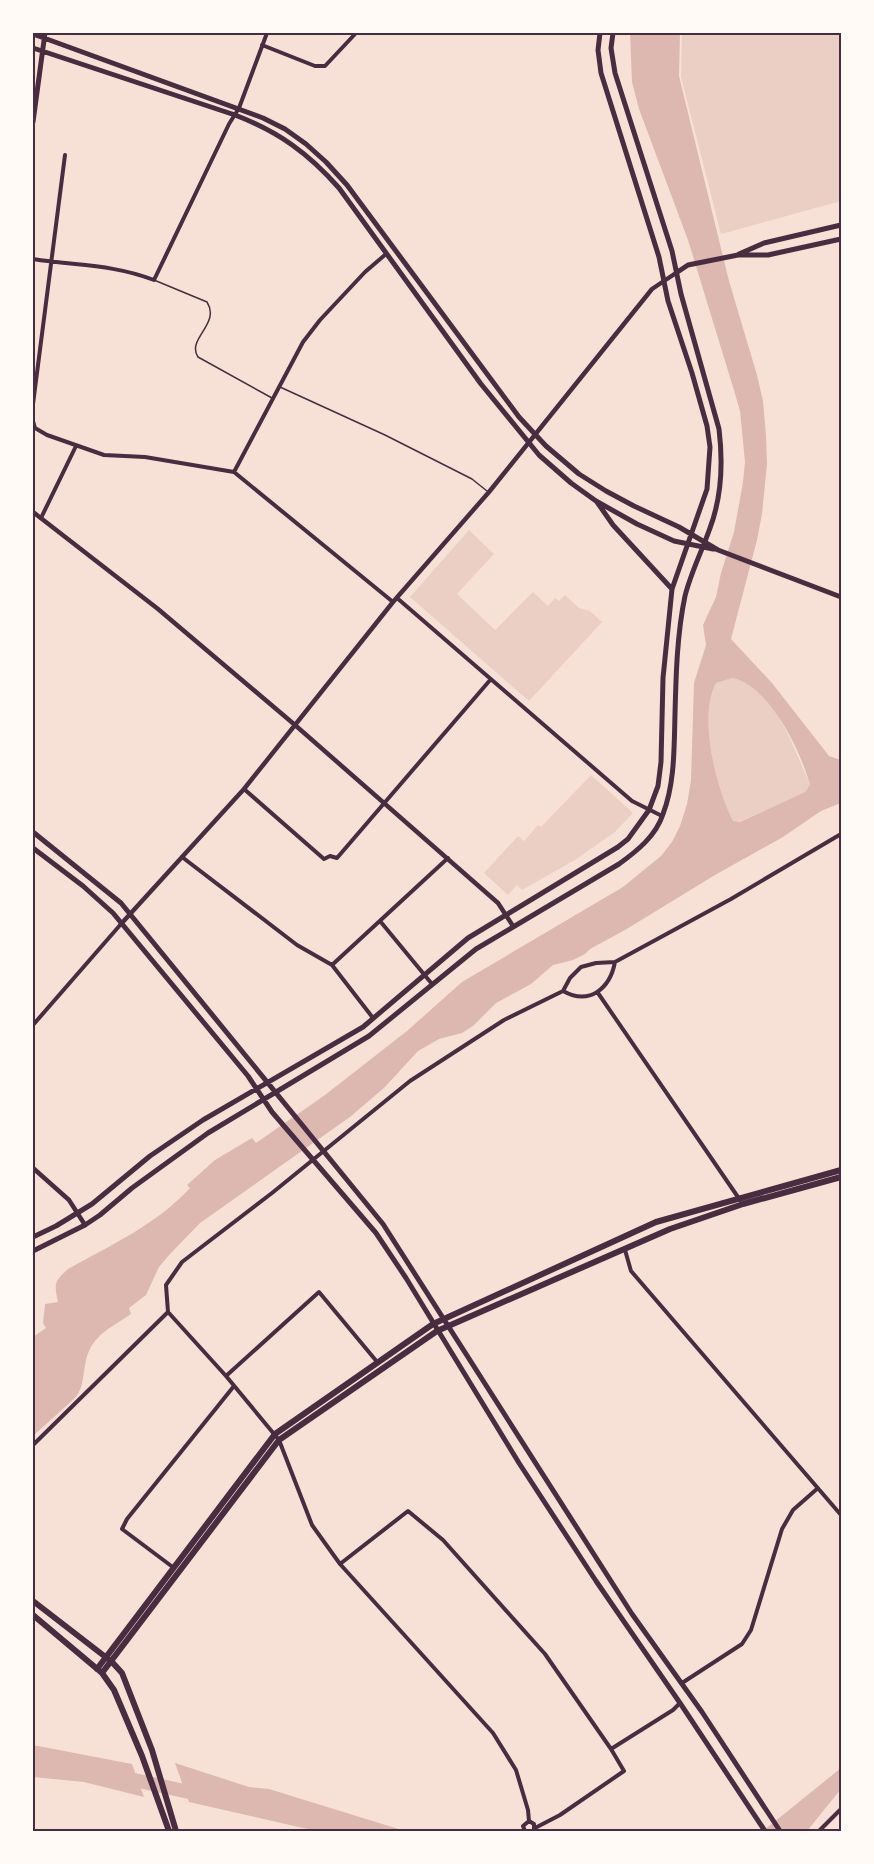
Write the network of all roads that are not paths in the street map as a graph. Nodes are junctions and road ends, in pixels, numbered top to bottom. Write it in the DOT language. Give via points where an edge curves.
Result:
graph roads {
  1 [pos="267,33"];
  2 [pos="356,33"];
  3 [pos="600,33"];
  4 [pos="612,33"];
  5 [pos="33,34"];
  6 [pos="45,36"];
  7 [pos="262,45"];
  8 [pos="33,48"];
  9 [pos="43,52"];
  10 [pos="239,108"];
  11 [pos="235,115"];
  12 [pos="33,122"];
  13 [pos="65,155"];
  14 [pos="841,225"];
  15 [pos="841,239"];
  16 [pos="387,253"];
  17 [pos="738,255"];
  18 [pos="33,259"];
  19 [pos="52,262"];
  20 [pos="676,273"];
  21 [pos="154,280"];
  22 [pos="664,281"];
  23 [pos="279,386"];
  24 [pos="273,398"];
  25 [pos="33,404"];
  26 [pos="33,421"];
  27 [pos="534,434"];
  28 [pos="527,442"];
  29 [pos="76,446"];
  30 [pos="234,472"];
  31 [pos="489,492"];
  32 [pos="596,501"];
  33 [pos="33,512"];
  34 [pos="41,518"];
  35 [pos="692,534"];
  36 [pos="687,544"];
  37 [pos="703,544"];
  38 [pos="672,589"];
  39 [pos="841,597"];
  40 [pos="395,600"];
  41 [pos="491,679"];
  42 [pos="295,725"];
  43 [pos="244,789"];
  44 [pos="384,802"];
  45 [pos="650,810"];
  46 [pos="663,816"];
  47 [pos="33,832"];
  48 [pos="841,834"];
  49 [pos="33,848"];
  50 [pos="182,857"];
  51 [pos="448,858"];
  52 [pos="130,914"];
  53 [pos="506,915"];
  54 [pos="380,921"];
  55 [pos="121,924"];
  56 [pos="513,926"];
  57 [pos="615,962"];
  58 [pos="332,965"];
  59 [pos="425,975"];
  60 [pos="432,984"];
  61 [pos="563,992"];
  62 [pos="598,993"];
  63 [pos="373,1018"];
  64 [pos="33,1025"];
  65 [pos="267,1082"];
  66 [pos="256,1089"];
  67 [pos="276,1091"];
  68 [pos="263,1099"];
  69 [pos="33,1168"];
  70 [pos="841,1170"];
  71 [pos="841,1177"];
  72 [pos="741,1201"];
  73 [pos="78,1214"];
  74 [pos="85,1226"];
  75 [pos="33,1237"];
  76 [pos="625,1250"];
  77 [pos="33,1251"];
  78 [pos="168,1312"];
  79 [pos="442,1319"];
  80 [pos="446,1326"];
  81 [pos="435,1328"];
  82 [pos="378,1363"];
  83 [pos="226,1376"];
  84 [pos="234,1386"];
  85 [pos="277,1437"];
  86 [pos="33,1446"];
  87 [pos="818,1488"];
  88 [pos="841,1515"];
  89 [pos="340,1564"];
  90 [pos="174,1568"];
  91 [pos="33,1601"];
  92 [pos="33,1615"];
  93 [pos="106,1657"];
  94 [pos="112,1662"];
  95 [pos="100,1671"];
  96 [pos="681,1684"];
  97 [pos="680,1703"];
  98 [pos="610,1749"];
  99 [pos="841,1809"];
  100 [pos="168,1815"];
  101 [pos="529,1821"];
  102 [pos="534,1830"];
  103 [pos="169,1831"];
  104 [pos="176,1831"];
  105 [pos="525,1831"];
  106 [pos="765,1831"];
  107 [pos="780,1831"];
  108 [pos="819,1831"];
  1 -- 7 [label="street"];
  2 -- 7 [label="street" via="325,66 315,66"];
  3 -- 22 [label="main road" via="601,73"];
  4 -- 20 [label="main road" via="615,73"];
  5 -- 6 [label="main road"];
  6 -- 9 [label="main road"];
  6 -- 10 [label="main road"];
  7 -- 10 [label="street"];
  8 -- 9 [label="main road"];
  9 -- 11 [label="main road"];
  9 -- 12 [label="main road"];
  10 -- 11 [label="street"];
  10 -- 27 [label="main road" via="285,129 347,185"];
  11 -- 16 [label="main road" via="283,137 320,166"];
  11 -- 21 [label="street"];
  13 -- 19 [label="street"];
  14 -- 17 [label="main road" via="764,243"];
  15 -- 17 [label="main road" via="768,255"];
  16 -- 23 [label="street" via="320,320"];
  16 -- 28 [label="main road"];
  17 -- 20 [label="main road" via="688,265"];
  18 -- 19 [label="street"];
  19 -- 21 [label="street" via="106,266"];
  19 -- 25 [label="street"];
  20 -- 22 [label="street"];
  20 -- 37 [label="main road" via="721,448 718,499"];
  21 -- 24 [label="lane" via="207,302 211,308 212,315 196,346 198,357"];
  22 -- 27 [label="street" via="652,289"];
  22 -- 35 [label="main road" via="710,447 707,489"];
  23 -- 24 [label="street"];
  23 -- 31 [label="lane" via="405,445 472,479"];
  24 -- 30 [label="street"];
  26 -- 29 [label="street" via="35,428 47,435"];
  27 -- 28 [label="street"];
  27 -- 35 [label="main road" via="579,474 634,507"];
  28 -- 31 [label="street"];
  28 -- 32 [label="main road"];
  29 -- 30 [label="street" via="104,455"];
  29 -- 34 [label="street"];
  30 -- 40 [label="street"];
  31 -- 40 [label="street"];
  32 -- 36 [label="main road" via="637,524"];
  32 -- 38 [label="main road"];
  33 -- 34 [label="street"];
  34 -- 42 [label="street" via="158,609"];
  35 -- 36 [label="main road"];
  35 -- 37 [label="main road"];
  36 -- 37 [label="main road"];
  36 -- 38 [label="main road"];
  37 -- 39 [label="main road"];
  37 -- 46 [label="main road" via="684,607 675,679 671,789"];
  38 -- 45 [label="main road" via="663,678 661,762"];
  40 -- 41 [label="street"];
  40 -- 42 [label="street"];
  41 -- 44 [label="street"];
  41 -- 45 [label="street" via="632,801"];
  42 -- 43 [label="street"];
  42 -- 44 [label="street"];
  43 -- 44 [label="street" via="324,860 330,856 337,858"];
  43 -- 50 [label="street"];
  44 -- 51 [label="street"];
  45 -- 46 [label="street"];
  45 -- 53 [label="main road" via="618,847"];
  46 -- 56 [label="main road" via="651,835 627,858"];
  47 -- 52 [label="main road" via="91,877"];
  48 -- 57 [label="street"];
  49 -- 55 [label="main road" via="83,886"];
  50 -- 52 [label="street"];
  50 -- 58 [label="street" via="297,945"];
  51 -- 53 [label="street"];
  51 -- 54 [label="street"];
  52 -- 55 [label="street"];
  52 -- 65 [label="main road"];
  53 -- 56 [label="street"];
  53 -- 59 [label="main road" via="468,938"];
  54 -- 58 [label="street"];
  54 -- 59 [label="street"];
  55 -- 64 [label="street"];
  55 -- 66 [label="main road"];
  56 -- 60 [label="main road"];
  57 -- 61 [label="street" via="581,967"];
  57 -- 62 [label="street" via="611,977"];
  58 -- 63 [label="street"];
  59 -- 60 [label="street"];
  59 -- 63 [label="main road"];
  60 -- 67 [label="main road" via="369,1036"];
  61 -- 62 [label="street" via="581,996"];
  61 -- 78 [label="street" via="504,1020 410,1081 182,1262 166,1285"];
  62 -- 72 [label="street"];
  63 -- 65 [label="main road"];
  65 -- 66 [label="main road"];
  65 -- 67 [label="main road"];
  66 -- 68 [label="main road"];
  66 -- 73 [label="main road" via="150,1156"];
  67 -- 68 [label="main road"];
  67 -- 79 [label="main road" via="382,1224"];
  68 -- 74 [label="main road" via="208,1133"];
  68 -- 81 [label="main road" via="376,1233"];
  69 -- 73 [label="street" via="69,1200"];
  70 -- 72 [label="main road"];
  71 -- 72 [label="main road"];
  72 -- 76 [label="main road"];
  72 -- 79 [label="main road" via="656,1222"];
  73 -- 74 [label="street"];
  73 -- 75 [label="main road"];
  74 -- 77 [label="main road"];
  76 -- 80 [label="main road"];
  76 -- 87 [label="street" via="631,1270"];
  78 -- 83 [label="street"];
  78 -- 86 [label="street"];
  79 -- 80 [label="main road"];
  79 -- 81 [label="main road"];
  80 -- 81 [label="main road"];
  80 -- 96 [label="main road"];
  81 -- 82 [label="main road"];
  81 -- 85 [label="main road"];
  81 -- 97 [label="main road" via="519,1464"];
  82 -- 83 [label="street" via="319,1292"];
  82 -- 85 [label="main road"];
  83 -- 84 [label="street"];
  84 -- 85 [label="street"];
  84 -- 90 [label="street" via="126,1519 122,1529"];
  85 -- 89 [label="street" via="312,1525"];
  85 -- 90 [label="main road"];
  85 -- 94 [label="main road"];
  87 -- 88 [label="street"];
  87 -- 96 [label="street" via="793,1510 782,1529 751,1630 742,1644"];
  89 -- 98 [label="street" via="408,1511 443,1540 545,1654"];
  89 -- 101 [label="street" via="493,1733 516,1770"];
  90 -- 93 [label="main road"];
  91 -- 93 [label="main road"];
  92 -- 95 [label="main road"];
  93 -- 94 [label="main road"];
  93 -- 95 [label="main road"];
  94 -- 95 [label="main road"];
  94 -- 100 [label="main road" via="122,1673 153,1750"];
  95 -- 100 [label="main road" via="114,1690"];
  96 -- 107 [label="main road"];
  97 -- 98 [label="street"];
  97 -- 106 [label="main road"];
  98 -- 102 [label="street" via="624,1771"];
  99 -- 108 [label="street"];
  100 -- 103 [label="main road"];
  100 -- 104 [label="main road"];
  101 -- 102 [label="street"];
  101 -- 105 [label="street" via="524,1824"];
}
